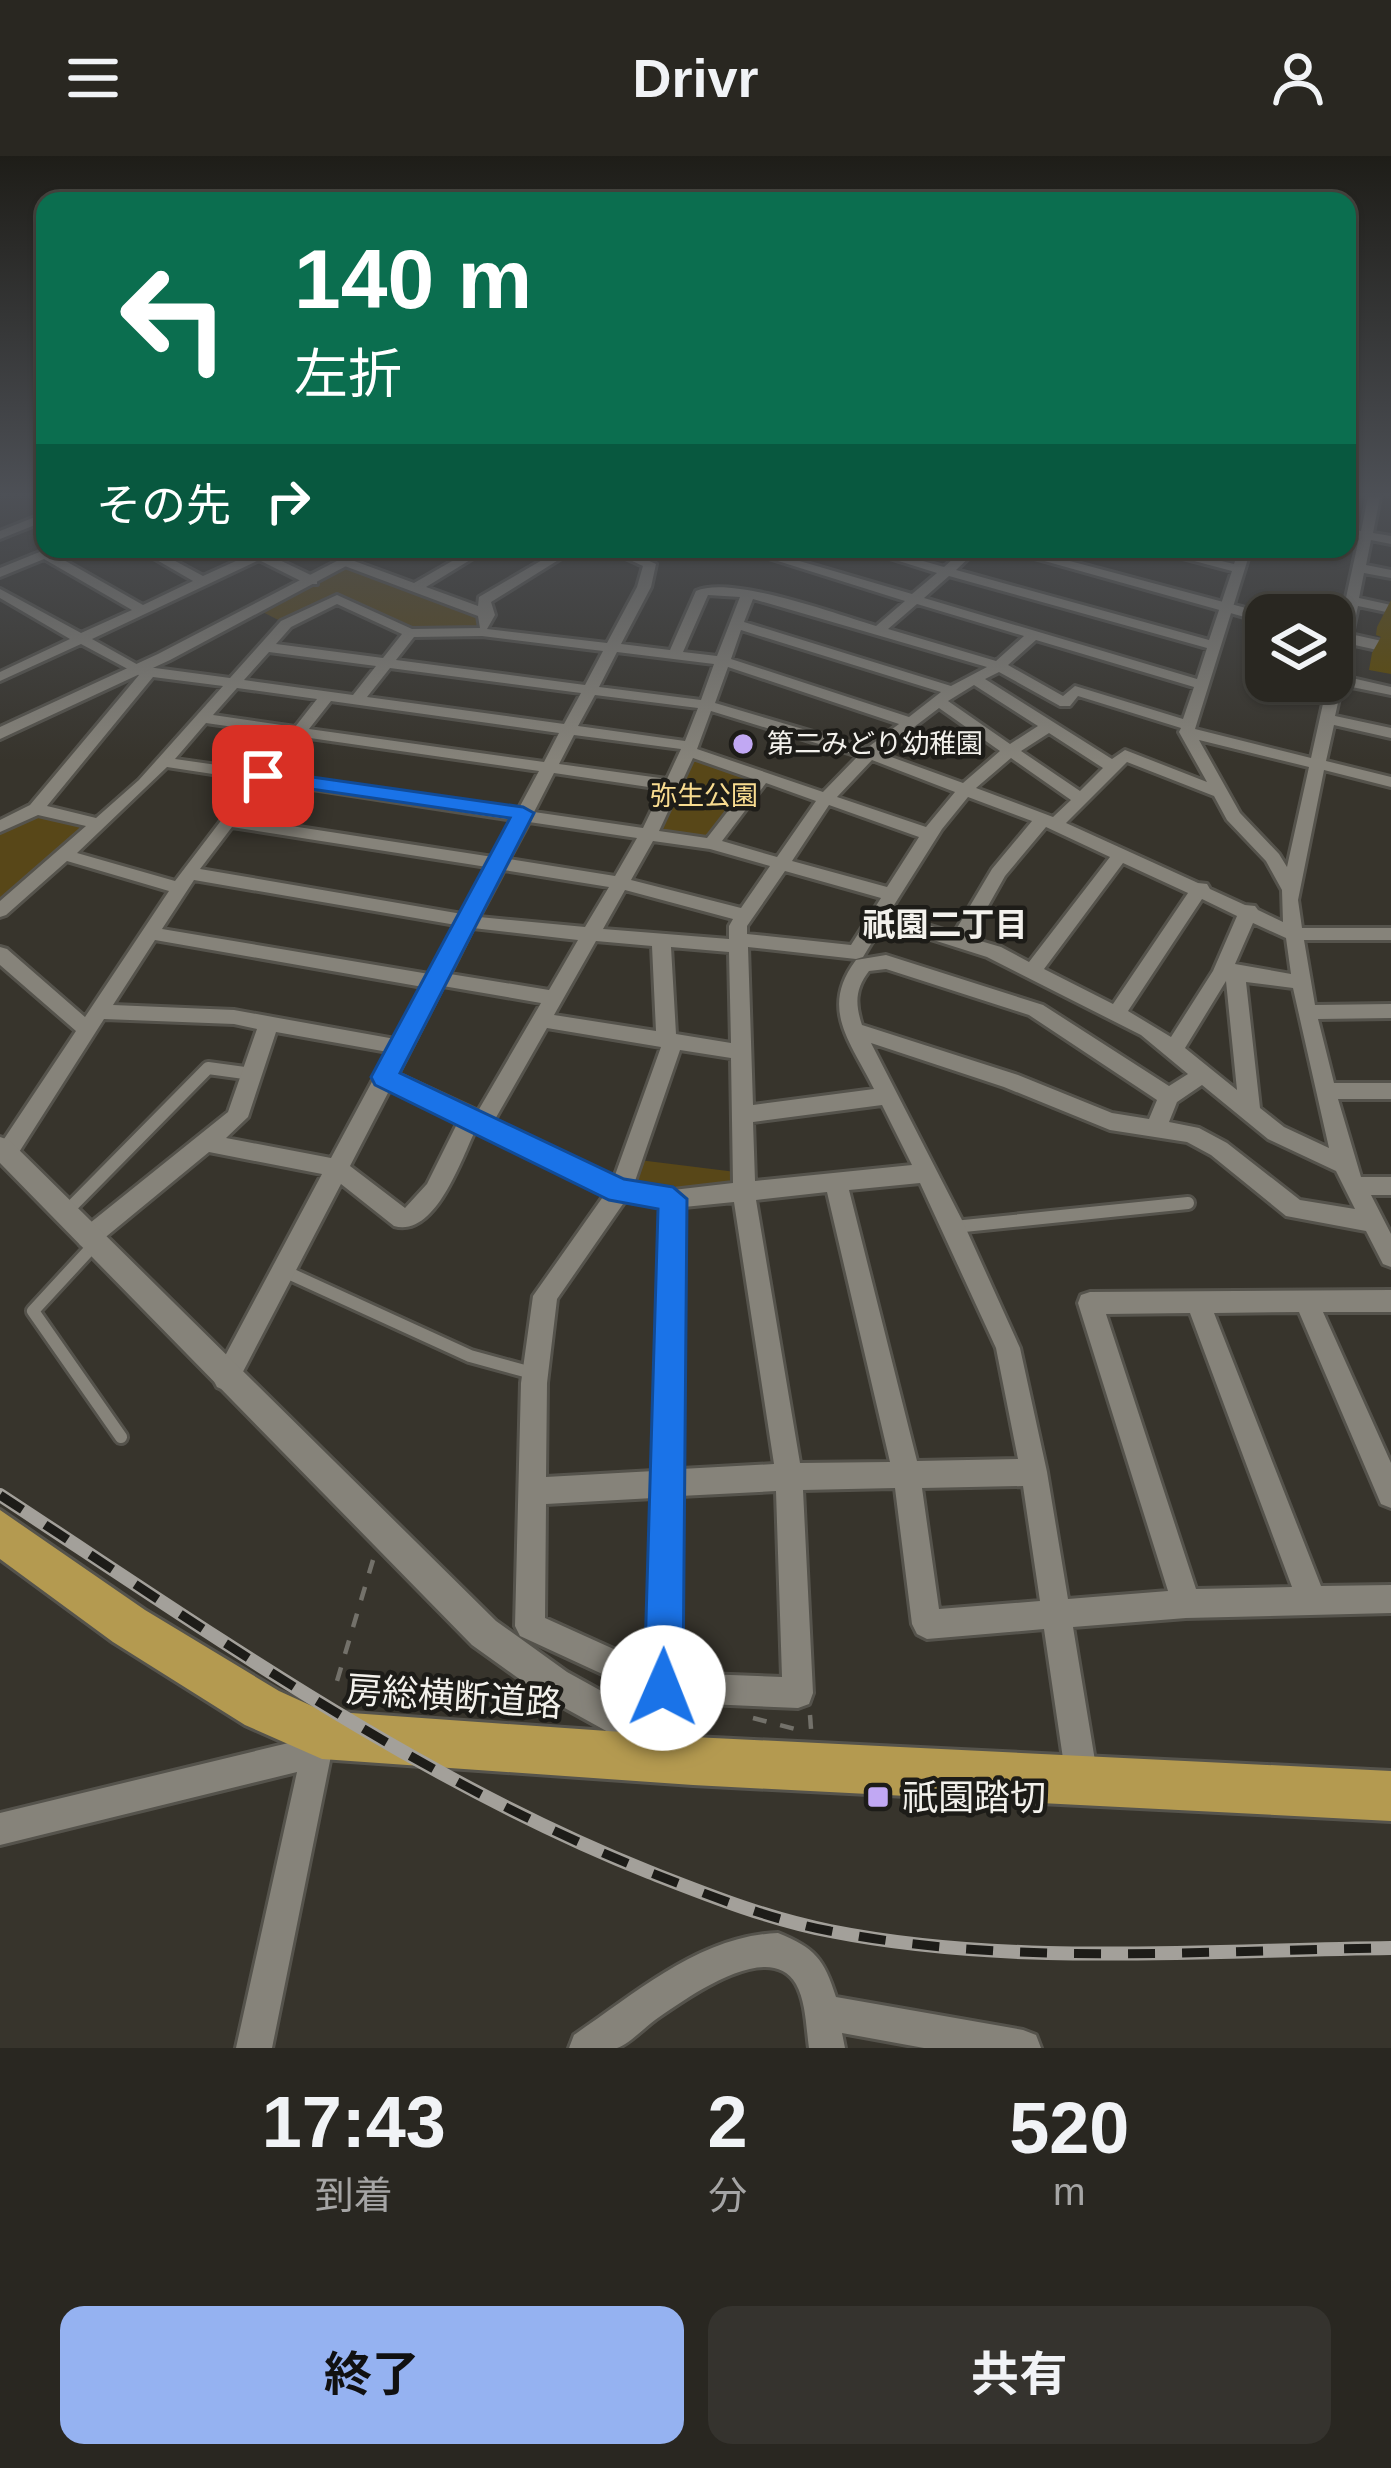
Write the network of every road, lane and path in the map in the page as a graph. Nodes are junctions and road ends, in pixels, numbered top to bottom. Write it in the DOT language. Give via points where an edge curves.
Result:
graph roads {
  1 [pos="105,585"];
  2 [pos="197,585"];
  3 [pos="302,585"];
  4 [pos="408,585"];
  5 [pos="420,585"];
  6 [pos="518,585"];
  7 [pos="645,585"];
  8 [pos="859,585"];
  9 [pos="930,585"];
  10 [pos="989,585"];
  11 [pos="1145,585"];
  12 [pos="1234,585"];
  13 [pos="415,588"];
  14 [pos="0,592"];
  15 [pos="748,592"];
  16 [pos="1353,601"];
  17 [pos="911,602"];
  18 [pos="1227,607"];
  19 [pos="486,608"];
  20 [pos="1391,609"];
  21 [pos="145,610"];
  22 [pos="1245,612"];
  23 [pos="736,624"];
  24 [pos="880,629"];
  25 [pos="410,632"];
  26 [pos="482,632"];
  27 [pos="1032,636"];
  28 [pos="82,640"];
  29 [pos="1353,640"];
  30 [pos="1214,646"];
  31 [pos="265,647"];
  32 [pos="611,647"];
  33 [pos="1391,648"];
  34 [pos="675,655"];
  35 [pos="723,661"];
  36 [pos="386,663"];
  37 [pos="999,666"];
  38 [pos="142,671"];
  39 [pos="0,677"];
  40 [pos="975,679"];
  41 [pos="234,683"];
  42 [pos="1353,683"];
  43 [pos="1202,686"];
  44 [pos="588,689"];
  45 [pos="1391,691"];
  46 [pos="327,696"];
  47 [pos="945,696"];
  48 [pos="357,700"];
  49 [pos="1331,702"];
  50 [pos="706,705"];
  51 [pos="203,718"];
  52 [pos="1328,719"];
  53 [pos="910,722"];
  54 [pos="1049,726"];
  55 [pos="568,729"];
  56 [pos="1188,729"];
  57 [pos="298,732"];
  58 [pos="1391,733"];
  59 [pos="0,734"];
  60 [pos="689,749"];
  61 [pos="1009,749"];
  62 [pos="869,754"];
  63 [pos="164,762"];
  64 [pos="1318,764"];
  65 [pos="548,767"];
  66 [pos="1113,767"];
  67 [pos="263,776"];
  68 [pos="763,776"];
  69 [pos="1391,782"];
  70 [pos="672,785"];
  71 [pos="966,790"];
  72 [pos="1217,792"];
  73 [pos="827,797"];
  74 [pos="1081,799"];
  75 [pos="36,809"];
  76 [pos="523,813"];
  77 [pos="228,821"];
  78 [pos="1050,822"];
  79 [pos="101,824"];
  80 [pos="0,827"];
  81 [pos="926,832"];
  82 [pos="649,833"];
  83 [pos="711,844"];
  84 [pos="1121,854"];
  85 [pos="64,855"];
  86 [pos="780,862"];
  87 [pos="497,863"];
  88 [pos="184,880"];
  89 [pos="617,882"];
  90 [pos="1202,888"];
  91 [pos="1292,891"];
  92 [pos="889,895"];
  93 [pos="1250,910"];
  94 [pos="0,911"];
  95 [pos="879,916"];
  96 [pos="467,920"];
  97 [pos="151,933"];
  98 [pos="740,933"];
  99 [pos="1293,934"];
  100 [pos="1391,934"];
  101 [pos="587,935"];
  102 [pos="661,939"];
  103 [pos="959,940"];
  104 [pos="0,954"];
  105 [pos="1033,970"];
  106 [pos="1229,972"];
  107 [pos="435,980"];
  108 [pos="1301,982"];
  109 [pos="552,998"];
  110 [pos="1391,1011"];
  111 [pos="1306,1012"];
  112 [pos="1117,1013"];
  113 [pos="540,1020"];
  114 [pos="92,1021"];
  115 [pos="269,1024"];
  116 [pos="854,1030"];
  117 [pos="670,1041"];
  118 [pos="400,1047"];
  119 [pos="1175,1047"];
  120 [pos="741,1052"];
  121 [pos="252,1074"];
  122 [pos="1203,1074"];
  123 [pos="384,1077"];
  124 [pos="1325,1091"];
  125 [pos="1391,1091"];
  126 [pos="885,1096"];
  127 [pos="1169,1096"];
  128 [pos="1250,1114"];
  129 [pos="743,1115"];
  130 [pos="476,1120"];
  131 [pos="1156,1129"];
  132 [pos="206,1143"];
  133 [pos="2,1150"];
  134 [pos="336,1168"];
  135 [pos="925,1173"];
  136 [pos="1349,1176"];
  137 [pos="836,1182"];
  138 [pos="1391,1186"];
  139 [pos="620,1191"];
  140 [pos="744,1192"];
  141 [pos="673,1199"];
  142 [pos="1188,1202"];
  143 [pos="65,1214"];
  144 [pos="1372,1222"];
  145 [pos="955,1227"];
  146 [pos="91,1241"];
  147 [pos="1391,1257"];
  148 [pos="283,1270"];
  149 [pos="1391,1301"];
  150 [pos="1198,1302"];
  151 [pos="1306,1302"];
  152 [pos="536,1374"];
  153 [pos="226,1378"];
  154 [pos="121,1437"];
  155 [pos="1034,1472"];
  156 [pos="907,1475"];
  157 [pos="789,1477"];
  158 [pos="667,1484"];
  159 [pos="531,1491"];
  160 [pos="1391,1494"];
  161 [pos="0,1532"];
  162 [pos="386,1539"];
  163 [pos="1391,1599"];
  164 [pos="1312,1601"];
  165 [pos="1186,1604"];
  166 [pos="1056,1612"];
  167 [pos="663,1688"];
  168 [pos="318,1743"];
  169 [pos="412,1745"];
  170 [pos="693,1761"];
  171 [pos="1082,1779"];
  172 [pos="1391,1796"];
  173 [pos="0,1829"];
  174 [pos="820,2012"];
  175 [pos="937,2040"];
  176 [pos="254,2048"];
  177 [pos="587,2048"];
  178 [pos="826,2048"];
  179 [pos="1023,2048"];
  1 -- 21 [label="street"];
  2 -- 21 [label="street"];
  3 -- 38 [label="street"];
  4 -- 13 [label="street"];
  5 -- 13 [label="street"];
  6 -- 19 [label="street"];
  7 -- 32 [label="street"];
  8 -- 17 [label="street"];
  9 -- 17 [label="street"];
  10 -- 30 [label="street"];
  11 -- 18 [label="street"];
  12 -- 18 [label="street"];
  13 -- 19 [label="street"];
  14 -- 28 [label="street"];
  15 -- 23 [label="street"];
  15 -- 24 [label="street"];
  15 -- 34 [label="street" via="703,591"];
  16 -- 20 [label="street"];
  17 -- 24 [label="street"];
  17 -- 27 [label="street"];
  18 -- 22 [label="street"];
  18 -- 30 [label="street"];
  19 -- 26 [label="street"];
  21 -- 28 [label="street"];
  23 -- 35 [label="street"];
  23 -- 47 [label="street"];
  24 -- 37 [label="street"];
  25 -- 26 [label="street"];
  25 -- 31 [label="street" via="338,599 286,624"];
  25 -- 36 [label="street"];
  26 -- 32 [label="street"];
  27 -- 37 [label="street"];
  27 -- 43 [label="street"];
  28 -- 38 [label="street"];
  28 -- 39 [label="street"];
  29 -- 33 [label="street"];
  30 -- 43 [label="street"];
  31 -- 36 [label="street"];
  31 -- 41 [label="street"];
  32 -- 34 [label="street"];
  32 -- 44 [label="street"];
  34 -- 35 [label="street"];
  35 -- 50 [label="street"];
  35 -- 53 [label="street"];
  36 -- 44 [label="street"];
  36 -- 48 [label="street"];
  37 -- 40 [label="street"];
  37 -- 56 [label="street" via="1065,703 1075,690"];
  38 -- 41 [label="street"];
  38 -- 59 [label="street"];
  38 -- 75 [label="street"];
  40 -- 47 [label="street"];
  40 -- 54 [label="street"];
  41 -- 46 [label="street"];
  41 -- 51 [label="street"];
  42 -- 45 [label="street"];
  43 -- 56 [label="street"];
  44 -- 50 [label="street"];
  44 -- 55 [label="street"];
  46 -- 48 [label="street"];
  46 -- 57 [label="street"];
  47 -- 53 [label="street"];
  47 -- 61 [label="street"];
  48 -- 55 [label="street"];
  49 -- 52 [label="street"];
  50 -- 60 [label="street"];
  50 -- 62 [label="street"];
  51 -- 57 [label="street"];
  51 -- 63 [label="street"];
  52 -- 58 [label="street"];
  52 -- 64 [label="street"];
  53 -- 62 [label="street"];
  54 -- 61 [label="street"];
  54 -- 66 [label="street"];
  55 -- 60 [label="street"];
  55 -- 65 [label="street"];
  56 -- 64 [label="street"];
  56 -- 72 [label="street"];
  57 -- 65 [label="street"];
  57 -- 67 [label="street"];
  60 -- 68 [label="street"];
  60 -- 70 [label="street"];
  61 -- 71 [label="street"];
  61 -- 74 [label="street"];
  62 -- 71 [label="street"];
  62 -- 73 [label="street"];
  63 -- 67 [label="street"];
  63 -- 79 [label="street"];
  64 -- 69 [label="street"];
  64 -- 91 [label="street"];
  65 -- 70 [label="street"];
  65 -- 76 [label="street"];
  66 -- 72 [label="street" via="1125,755"];
  66 -- 74 [label="street"];
  67 -- 76 [label="street"];
  67 -- 77 [label="street"];
  68 -- 73 [label="street"];
  68 -- 83 [label="street"];
  70 -- 82 [label="street"];
  71 -- 78 [label="street"];
  71 -- 81 [label="street"];
  72 -- 91 [label="street"];
  73 -- 81 [label="street"];
  73 -- 86 [label="street"];
  74 -- 78 [label="street"];
  75 -- 79 [label="street"];
  75 -- 80 [label="street"];
  76 -- 82 [label="street"];
  76 -- 87 [label="street"];
  77 -- 87 [label="street"];
  77 -- 88 [label="street"];
  78 -- 84 [label="street"];
  78 -- 103 [label="street" via="998,873"];
  79 -- 85 [label="street"];
  81 -- 92 [label="street"];
  82 -- 83 [label="street"];
  82 -- 89 [label="street"];
  83 -- 86 [label="street"];
  84 -- 90 [label="street"];
  84 -- 105 [label="street"];
  85 -- 88 [label="street"];
  85 -- 94 [label="street"];
  86 -- 92 [label="street"];
  86 -- 98 [label="street"];
  87 -- 89 [label="street"];
  87 -- 96 [label="street"];
  88 -- 96 [label="street"];
  88 -- 97 [label="street"];
  89 -- 98 [label="street"];
  89 -- 101 [label="street"];
  90 -- 93 [label="street"];
  90 -- 112 [label="street"];
  91 -- 99 [label="street"];
  92 -- 95 [label="street"];
  93 -- 99 [label="street"];
  93 -- 106 [label="street"];
  95 -- 98 [label="street" via="856,952"];
  95 -- 103 [label="street"];
  96 -- 101 [label="street"];
  96 -- 107 [label="street"];
  97 -- 107 [label="street"];
  97 -- 114 [label="street"];
  98 -- 102 [label="street"];
  98 -- 120 [label="street"];
  99 -- 100 [label="street"];
  99 -- 108 [label="street"];
  101 -- 102 [label="street"];
  101 -- 109 [label="street"];
  102 -- 117 [label="street"];
  103 -- 105 [label="street"];
  104 -- 114 [label="street"];
  105 -- 112 [label="street"];
  106 -- 108 [label="street"];
  106 -- 119 [label="street"];
  106 -- 128 [label="street"];
  107 -- 109 [label="street"];
  107 -- 118 [label="street"];
  108 -- 111 [label="street"];
  109 -- 113 [label="street"];
  110 -- 111 [label="street"];
  111 -- 124 [label="street"];
  112 -- 119 [label="street"];
  113 -- 117 [label="street"];
  113 -- 130 [label="street"];
  114 -- 115 [label="street"];
  114 -- 133 [label="street"];
  115 -- 118 [label="street"];
  115 -- 121 [label="street"];
  116 -- 126 [label="street"];
  116 -- 127 [label="street" via="844,1003 850,982 863,965 886,962 1036,1010"];
  116 -- 131 [label="street" via="1093,1115"];
  117 -- 120 [label="street"];
  117 -- 139 [label="street"];
  118 -- 123 [label="street"];
  119 -- 122 [label="street"];
  120 -- 129 [label="street"];
  121 -- 132 [label="street" via="237,1117"];
  121 -- 143 [label="lane" via="208,1069"];
  122 -- 127 [label="street"];
  122 -- 128 [label="street"];
  123 -- 130 [label="street"];
  123 -- 134 [label="street"];
  124 -- 125 [label="street"];
  124 -- 136 [label="street"];
  126 -- 129 [label="street"];
  126 -- 135 [label="street"];
  127 -- 131 [label="street"];
  128 -- 136 [label="street"];
  129 -- 140 [label="street"];
  130 -- 134 [label="street" via="411,1218"];
  130 -- 139 [label="street"];
  131 -- 144 [label="street" via="1219,1149 1294,1209"];
  132 -- 134 [label="street"];
  132 -- 146 [label="street"];
  133 -- 143 [label="street"];
  134 -- 148 [label="street"];
  135 -- 137 [label="street"];
  135 -- 145 [label="street"];
  136 -- 138 [label="street"];
  136 -- 144 [label="street"];
  137 -- 140 [label="street"];
  137 -- 156 [label="street"];
  139 -- 141 [label="street"];
  139 -- 152 [label="street" via="545,1296"];
  140 -- 141 [label="street"];
  140 -- 157 [label="street"];
  141 -- 158 [label="street"];
  142 -- 145 [label="lane"];
  143 -- 146 [label="street"];
  144 -- 147 [label="street"];
  145 -- 155 [label="street" via="1008,1348"];
  146 -- 153 [label="street"];
  146 -- 154 [label="lane" via="33,1311"];
  148 -- 152 [label="lane" via="470,1355"];
  148 -- 153 [label="street"];
  149 -- 151 [label="street"];
  150 -- 151 [label="street"];
  150 -- 164 [label="street"];
  150 -- 165 [label="street" via="1090,1303"];
  151 -- 160 [label="street"];
  152 -- 159 [label="street"];
  153 -- 162 [label="street"];
  155 -- 156 [label="street"];
  155 -- 166 [label="street"];
  156 -- 157 [label="street"];
  156 -- 166 [label="street" via="927,1624"];
  157 -- 158 [label="street"];
  157 -- 167 [label="street" via="798,1693"];
  158 -- 159 [label="street"];
  158 -- 167 [label="street"];
  159 -- 167 [label="street" via="530,1626"];
  161 -- 168 [label="highway, 房総横断道路" via="129,1626"];
  162 -- 169 [label="path" via="366,1571 337,1681 411,1725"];
  162 -- 170 [label="street" via="484,1633"];
  163 -- 164 [label="street"];
  164 -- 165 [label="street"];
  165 -- 166 [label="street"];
  166 -- 171 [label="street"];
  168 -- 169 [label="highway, 房総横断道路"];
  168 -- 173 [label="street"];
  168 -- 176 [label="street"];
  169 -- 170 [label="highway, 房総横断道路"];
  170 -- 171 [label="highway, 房総横断道路"];
  171 -- 172 [label="highway, 房総横断道路"];
  174 -- 175 [label="street"];
  174 -- 177 [label="street" via="802,1961 757,1947 722,1959"];
  174 -- 178 [label="street"];
  175 -- 179 [label="street"];
}
